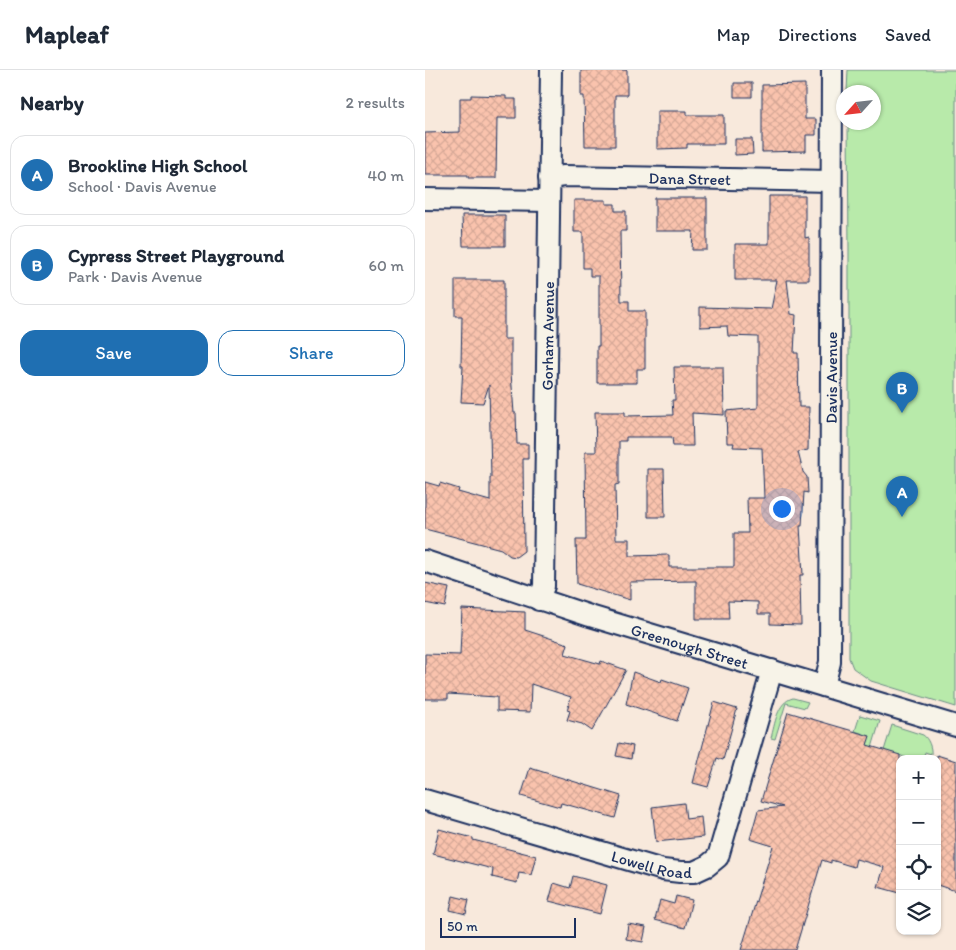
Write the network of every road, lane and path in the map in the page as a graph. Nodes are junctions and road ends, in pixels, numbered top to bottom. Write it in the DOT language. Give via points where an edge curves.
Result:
graph roads {
  1 [pos="551,70"];
  2 [pos="832,70"];
  3 [pos="549,178"];
  4 [pos="831,181"];
  5 [pos="425,199"];
  6 [pos="549,201"];
  7 [pos="425,561"];
  8 [pos="539,600"];
  9 [pos="772,670"];
  10 [pos="824,686"];
  11 [pos="956,726"];
  12 [pos="425,800"];
  1 -- 3 [label="street, Gorham Avenue"];
  2 -- 4 [label="street, Davis Avenue"];
  3 -- 4 [label="street, Dana Street"];
  3 -- 6 [label="street, Gorham Avenue"];
  4 -- 10 [label="street, Davis Avenue" via="829,662"];
  5 -- 6 [label="street"];
  6 -- 8 [label="street, Gorham Avenue" via="544,586"];
  7 -- 8 [label="street, Greenough Street"];
  8 -- 9 [label="street, Greenough Street"];
  9 -- 10 [label="street, Greenough Street"];
  9 -- 12 [label="street, Lowell Road" via="718,857 694,872 640,864"];
  10 -- 11 [label="street, Greenough Street"];
}
